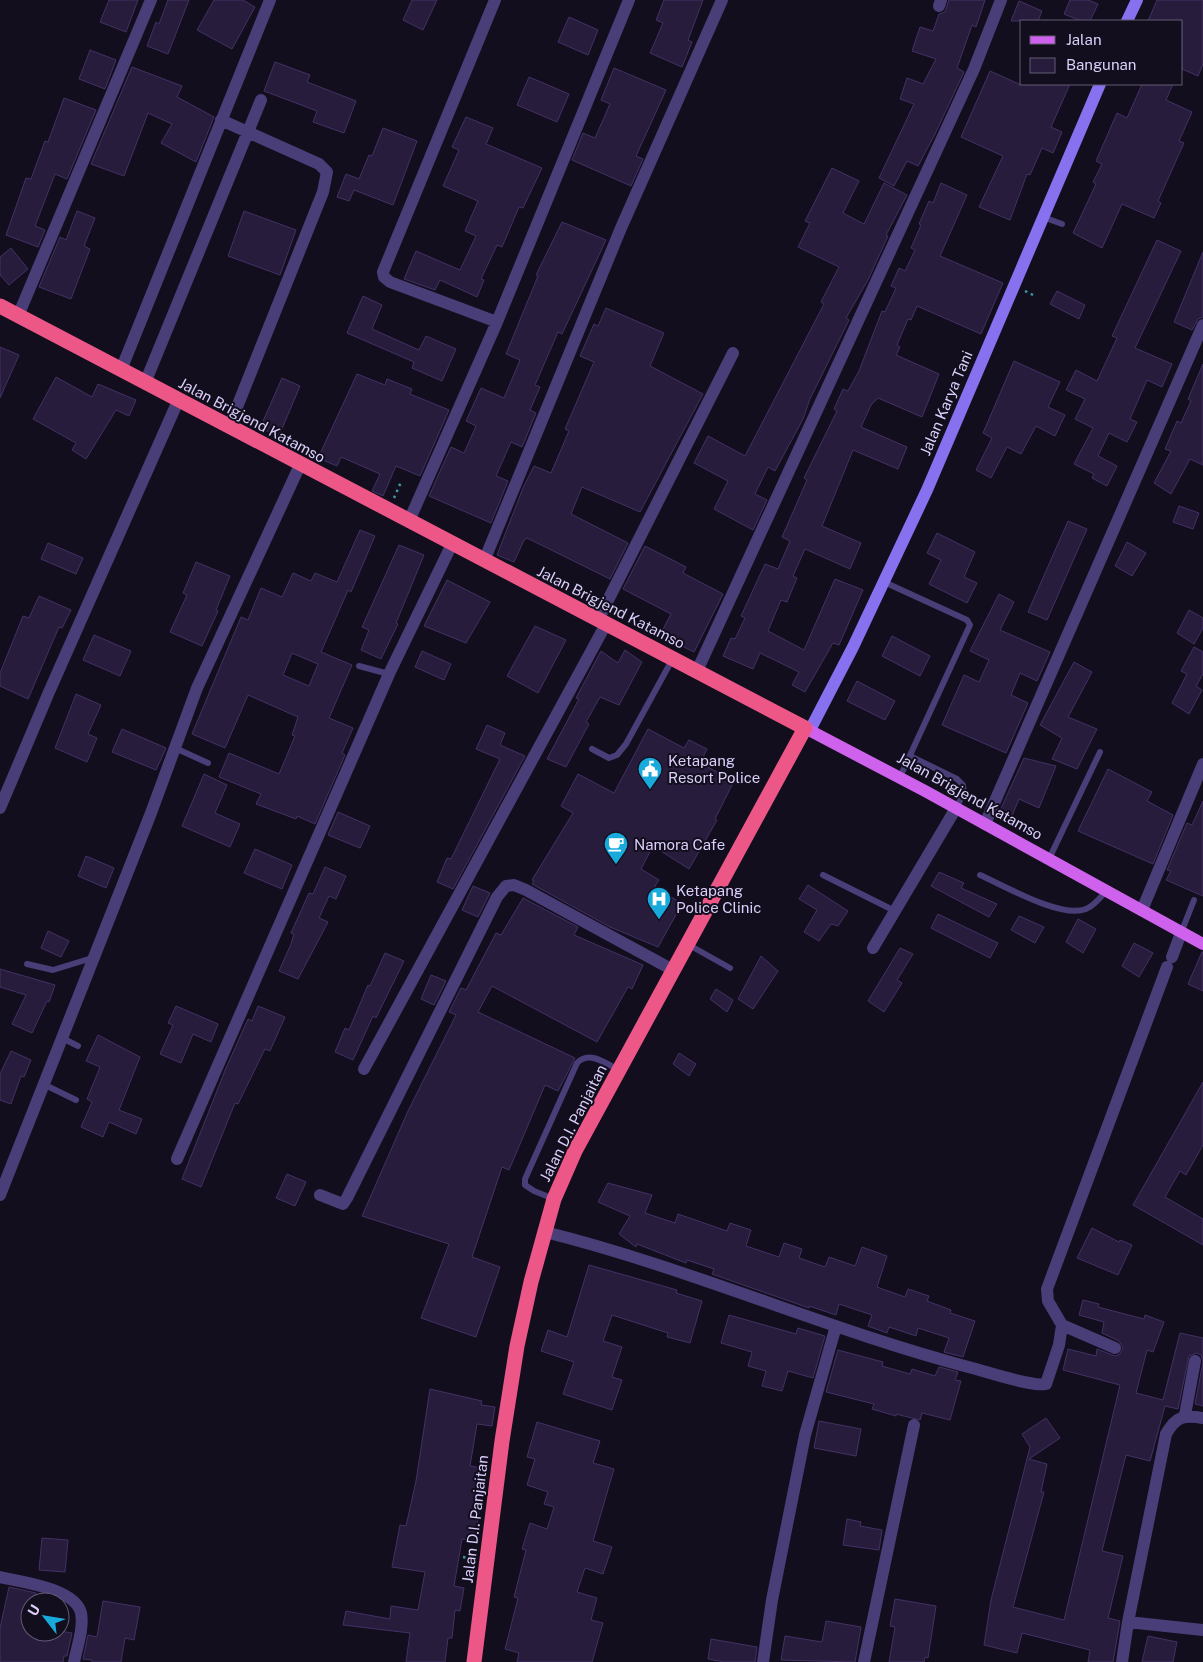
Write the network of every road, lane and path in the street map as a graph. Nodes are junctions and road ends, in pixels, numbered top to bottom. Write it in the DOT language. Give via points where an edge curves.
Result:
graph roads {
  1 [pos="151,0"];
  2 [pos="270,0"];
  3 [pos="495,0"];
  4 [pos="629,0"];
  5 [pos="722,0"];
  6 [pos="1001,0"];
  7 [pos="1137,0"];
  8 [pos="1127,20"];
  9 [pos="1100,85"];
  10 [pos="261,100"];
  11 [pos="222,120"];
  12 [pos="248,132"];
  13 [pos="1043,217"];
  14 [pos="1062,224"];
  15 [pos="0,306"];
  16 [pos="18,316"];
  17 [pos="498,322"];
  18 [pos="1203,325"];
  19 [pos="733,353"];
  20 [pos="121,370"];
  21 [pos="145,383"];
  22 [pos="178,401"];
  23 [pos="229,427"];
  24 [pos="300,465"];
  25 [pos="409,521"];
  26 [pos="452,544"];
  27 [pos="484,561"];
  28 [pos="884,582"];
  29 [pos="602,622"];
  30 [pos="673,659"];
  31 [pos="359,666"];
  32 [pos="697,671"];
  33 [pos="389,674"];
  34 [pos="807,729"];
  35 [pos="176,748"];
  36 [pos="592,749"];
  37 [pos="1100,752"];
  38 [pos="910,756"];
  39 [pos="208,763"];
  40 [pos="1203,764"];
  41 [pos="900,777"];
  42 [pos="0,808"];
  43 [pos="956,808"];
  44 [pos="985,824"];
  45 [pos="1049,859"];
  46 [pos="823,875"];
  47 [pos="980,875"];
  48 [pos="1106,891"];
  49 [pos="1194,900"];
  50 [pos="1142,910"];
  51 [pos="895,911"];
  52 [pos="1182,932"];
  53 [pos="687,944"];
  54 [pos="1203,944"];
  55 [pos="873,948"];
  56 [pos="92,958"];
  57 [pos="27,964"];
  58 [pos="730,968"];
  59 [pos="673,970"];
  60 [pos="62,1038"];
  61 [pos="78,1046"];
  62 [pos="364,1069"];
  63 [pos="620,1070"];
  64 [pos="43,1084"];
  65 [pos="76,1100"];
  66 [pos="177,1159"];
  67 [pos="0,1195"];
  68 [pos="320,1195"];
  69 [pos="554,1199"];
  70 [pos="545,1232"];
  71 [pos="1062,1325"];
  72 [pos="836,1326"];
  73 [pos="1115,1348"];
  74 [pos="1195,1362"];
  75 [pos="1185,1415"];
  76 [pos="1203,1418"];
  77 [pos="914,1425"];
  78 [pos="0,1577"];
  79 [pos="1128,1622"];
  80 [pos="1203,1630"];
  81 [pos="74,1662"];
  82 [pos="474,1662"];
  83 [pos="763,1662"];
  84 [pos="864,1662"];
  85 [pos="1122,1662"];
  1 -- 16 [label="street"];
  2 -- 11 [label="street"];
  3 -- 17 [label="street" via="383,272 390,282"];
  4 -- 17 [label="street"];
  5 -- 27 [label="street" via="621,228"];
  6 -- 32 [label="street" via="970,78"];
  7 -- 8 [label="street"];
  9 -- 13 [label="street, Jalan Karya Tani"];
  10 -- 12 [label="street"];
  11 -- 12 [label="street"];
  11 -- 20 [label="street"];
  12 -- 21 [label="street"];
  12 -- 23 [label="street" via="319,164 327,172 323,192"];
  13 -- 14 [label="lane"];
  13 -- 28 [label="street, Jalan Karya Tani" via="927,490"];
  15 -- 16 [label="highway, Jalan Brigjend Katamso"];
  16 -- 20 [label="highway, Jalan Brigjend Katamso"];
  17 -- 25 [label="street"];
  18 -- 44 [label="street"];
  19 -- 29 [label="street"];
  20 -- 21 [label="highway, Jalan Brigjend Katamso"];
  21 -- 22 [label="highway, Jalan Brigjend Katamso"];
  22 -- 23 [label="highway, Jalan Brigjend Katamso"];
  22 -- 42 [label="street"];
  23 -- 24 [label="highway, Jalan Brigjend Katamso"];
  24 -- 25 [label="highway, Jalan Brigjend Katamso"];
  24 -- 35 [label="street" via="197,688"];
  25 -- 26 [label="highway, Jalan Brigjend Katamso"];
  26 -- 27 [label="highway, Jalan Brigjend Katamso"];
  26 -- 33 [label="street"];
  27 -- 29 [label="highway, Jalan Brigjend Katamso"];
  28 -- 34 [label="street, Jalan Karya Tani"];
  28 -- 38 [label="lane" via="967,620 970,625"];
  29 -- 30 [label="highway, Jalan Brigjend Katamso"];
  29 -- 62 [label="street"];
  30 -- 32 [label="highway, Jalan Brigjend Katamso"];
  30 -- 36 [label="lane" via="617,755 609,758"];
  31 -- 33 [label="lane"];
  32 -- 34 [label="highway, Jalan Brigjend Katamso"];
  33 -- 66 [label="street"];
  34 -- 41 [label="main road, Jalan Brigjend Katamso"];
  34 -- 53 [label="highway, Jalan D.I. Panjaitan"];
  35 -- 39 [label="lane"];
  35 -- 56 [label="street"];
  37 -- 45 [label="lane"];
  38 -- 41 [label="lane"];
  38 -- 43 [label="lane" via="963,785 964,793"];
  40 -- 50 [label="street"];
  41 -- 43 [label="main road, Jalan Brigjend Katamso"];
  43 -- 44 [label="main road, Jalan Brigjend Katamso"];
  43 -- 51 [label="street"];
  44 -- 45 [label="main road, Jalan Brigjend Katamso"];
  45 -- 48 [label="main road, Jalan Brigjend Katamso"];
  46 -- 51 [label="lane"];
  47 -- 48 [label="lane" via="1059,909 1078,911 1089,908"];
  48 -- 50 [label="main road, Jalan Brigjend Katamso"];
  49 -- 52 [label="lane"];
  50 -- 52 [label="main road, Jalan Brigjend Katamso"];
  51 -- 55 [label="street"];
  52 -- 54 [label="main road, Jalan Brigjend Katamso"];
  52 -- 71 [label="street" via="1049,1280 1046,1296"];
  53 -- 58 [label="lane"];
  53 -- 59 [label="highway, Jalan D.I. Panjaitan"];
  56 -- 57 [label="lane" via="52,970"];
  56 -- 60 [label="street"];
  59 -- 63 [label="highway, Jalan D.I. Panjaitan"];
  59 -- 68 [label="street" via="526,890 514,885 506,886 497,897 347,1198 339,1204"];
  60 -- 61 [label="lane"];
  60 -- 64 [label="street"];
  63 -- 69 [label="highway, Jalan D.I. Panjaitan" via="575,1151"];
  63 -- 69 [label="lane" via="590,1056 577,1063 525,1179 525,1185"];
  64 -- 65 [label="lane"];
  64 -- 67 [label="street"];
  69 -- 70 [label="highway, Jalan D.I. Panjaitan"];
  70 -- 72 [label="street" via="609,1248"];
  70 -- 82 [label="highway, Jalan D.I. Panjaitan" via="517,1346"];
  71 -- 72 [label="street" via="1049,1380 1042,1385 944,1360"];
  71 -- 73 [label="street"];
  72 -- 83 [label="street" via="805,1435"];
  74 -- 75 [label="street"];
  75 -- 76 [label="street"];
  75 -- 79 [label="street" via="1171,1425 1161,1451"];
  77 -- 84 [label="street"];
  78 -- 81 [label="street" via="47,1588 73,1599 81,1612"];
  79 -- 80 [label="street"];
  79 -- 85 [label="street"];
}
